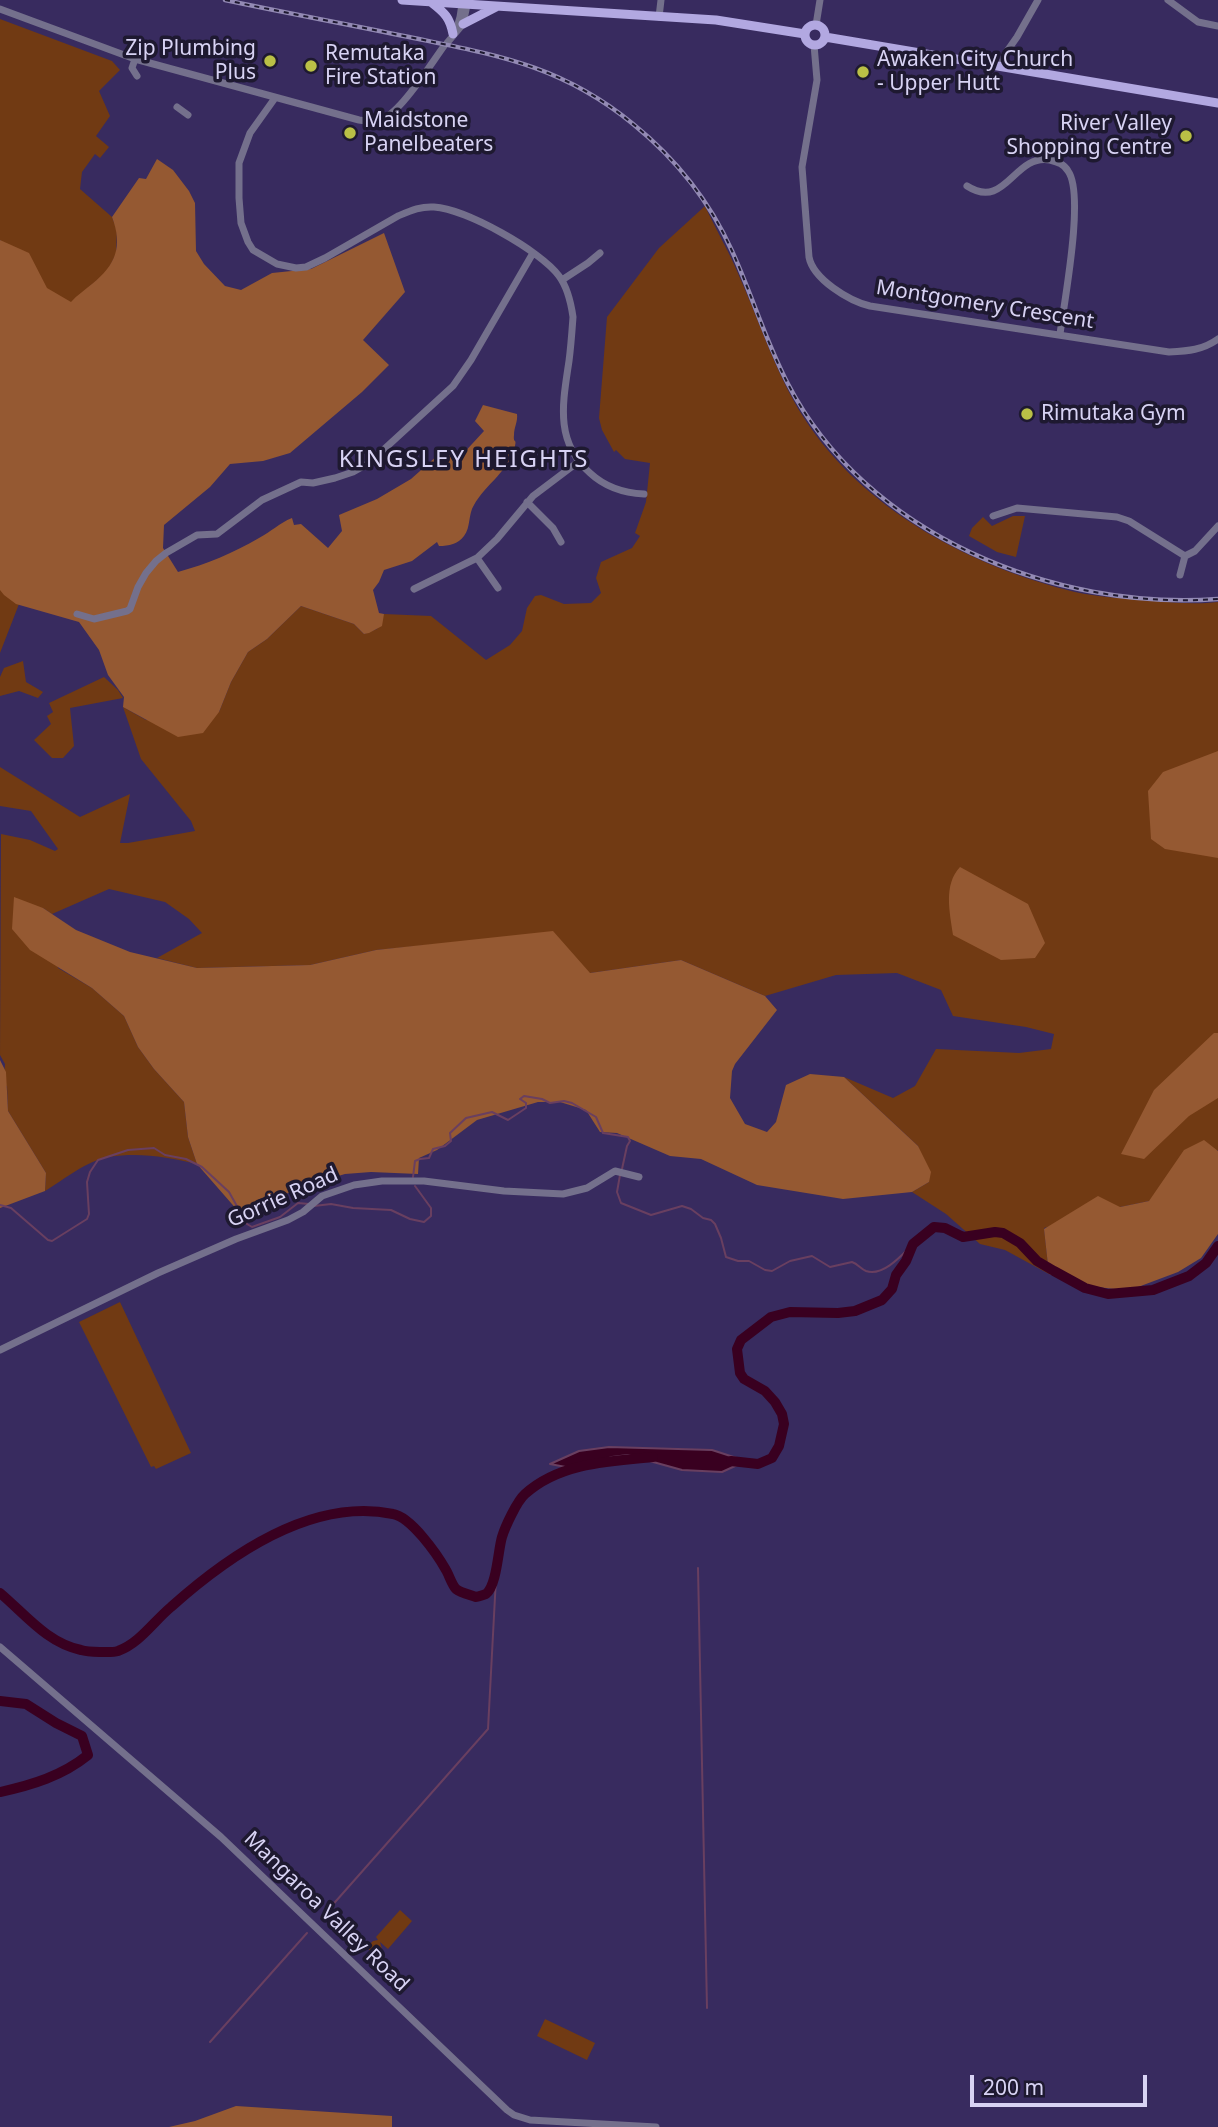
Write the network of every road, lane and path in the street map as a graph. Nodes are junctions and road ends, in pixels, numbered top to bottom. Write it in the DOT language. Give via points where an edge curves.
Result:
graph roads {
  1 [pos="402,0"];
  2 [pos="661,0"];
  3 [pos="820,0"];
  4 [pos="1038,0"];
  5 [pos="1168,0"];
  6 [pos="431,2"];
  7 [pos="464,4"];
  8 [pos="497,6"];
  9 [pos="0,9"];
  10 [pos="660,17"];
  11 [pos="816,25"];
  12 [pos="1218,26"];
  13 [pos="805,34"];
  14 [pos="453,36"];
  15 [pos="825,37"];
  16 [pos="814,46"];
  17 [pos="135,59"];
  18 [pos="1001,66"];
  19 [pos="137,76"];
  20 [pos="256,92"];
  21 [pos="275,98"];
  22 [pos="1218,103"];
  23 [pos="177,107"];
  24 [pos="188,115"];
  25 [pos="263,115"];
  26 [pos="967,186"];
  27 [pos="533,253"];
  28 [pos="600,253"];
  29 [pos="562,280"];
  30 [pos="1060,334"];
  31 [pos="1218,339"];
  32 [pos="578,462"];
  33 [pos="644,494"];
  34 [pos="527,502"];
  35 [pos="993,516"];
  36 [pos="1218,526"];
  37 [pos="561,542"];
  38 [pos="1185,556"];
  39 [pos="477,558"];
  40 [pos="1180,575"];
  41 [pos="498,588"];
  42 [pos="414,589"];
  43 [pos="77,614"];
  44 [pos="639,1177"];
  45 [pos="0,1350"];
  46 [pos="0,1647"];
  47 [pos="656,2127"];
  1 -- 6 [label="main road"];
  2 -- 10 [label="street"];
  3 -- 11 [label="street"];
  4 -- 18 [label="street"];
  5 -- 12 [label="street" via="1198,22"];
  6 -- 7 [label="main road"];
  6 -- 14 [label="main road" via="447,14"];
  7 -- 8 [label="main road"];
  7 -- 14 [label="street"];
  8 -- 10 [label="main road"];
  8 -- 14 [label="main road"];
  9 -- 17 [label="street"];
  10 -- 13 [label="main road"];
  11 -- 13 [label="main road"];
  11 -- 15 [label="main road"];
  13 -- 16 [label="main road"];
  14 -- 21 [label="street" via="399,106 373,122"];
  15 -- 16 [label="main road"];
  15 -- 18 [label="main road"];
  16 -- 30 [label="street, Montgomery Crescent" via="817,80 802,166 814,270 847,297 870,306"];
  17 -- 19 [label="street" via="132,68"];
  17 -- 20 [label="street"];
  18 -- 22 [label="main road"];
  20 -- 21 [label="street"];
  20 -- 25 [label="street" via="262,99"];
  21 -- 25 [label="street"];
  23 -- 24 [label="street"];
  25 -- 27 [label="street" via="243,148 239,198 248,242 268,260 286,267 306,267 410,210 433,207 473,218"];
  26 -- 30 [label="street" via="975,191 997,190 1038,160 1056,161 1069,172 1074,234"];
  27 -- 29 [label="street"];
  27 -- 43 [label="street" via="471,360 445,395 362,468 319,483 301,482 262,500 217,534 197,535 160,557 141,581 127,611 94,619"];
  28 -- 29 [label="street"];
  29 -- 32 [label="street" via="573,317 563,420"];
  30 -- 31 [label="street, Montgomery Crescent" via="1169,352 1192,351"];
  32 -- 33 [label="street" via="607,486"];
  32 -- 34 [label="street"];
  34 -- 37 [label="street"];
  34 -- 39 [label="street"];
  35 -- 38 [label="street" via="1017,509 1117,517"];
  36 -- 38 [label="street"];
  38 -- 40 [label="street"];
  39 -- 41 [label="street"];
  39 -- 42 [label="street"];
  44 -- 45 [label="street, Gorrie Road" via="615,1171 587,1188 563,1194 424,1181 354,1185 322,1196 288,1220 158,1273"];
  46 -- 47 [label="street, Mangaroa Valley Road" via="212,1829 507,2110 530,2120"];
}
